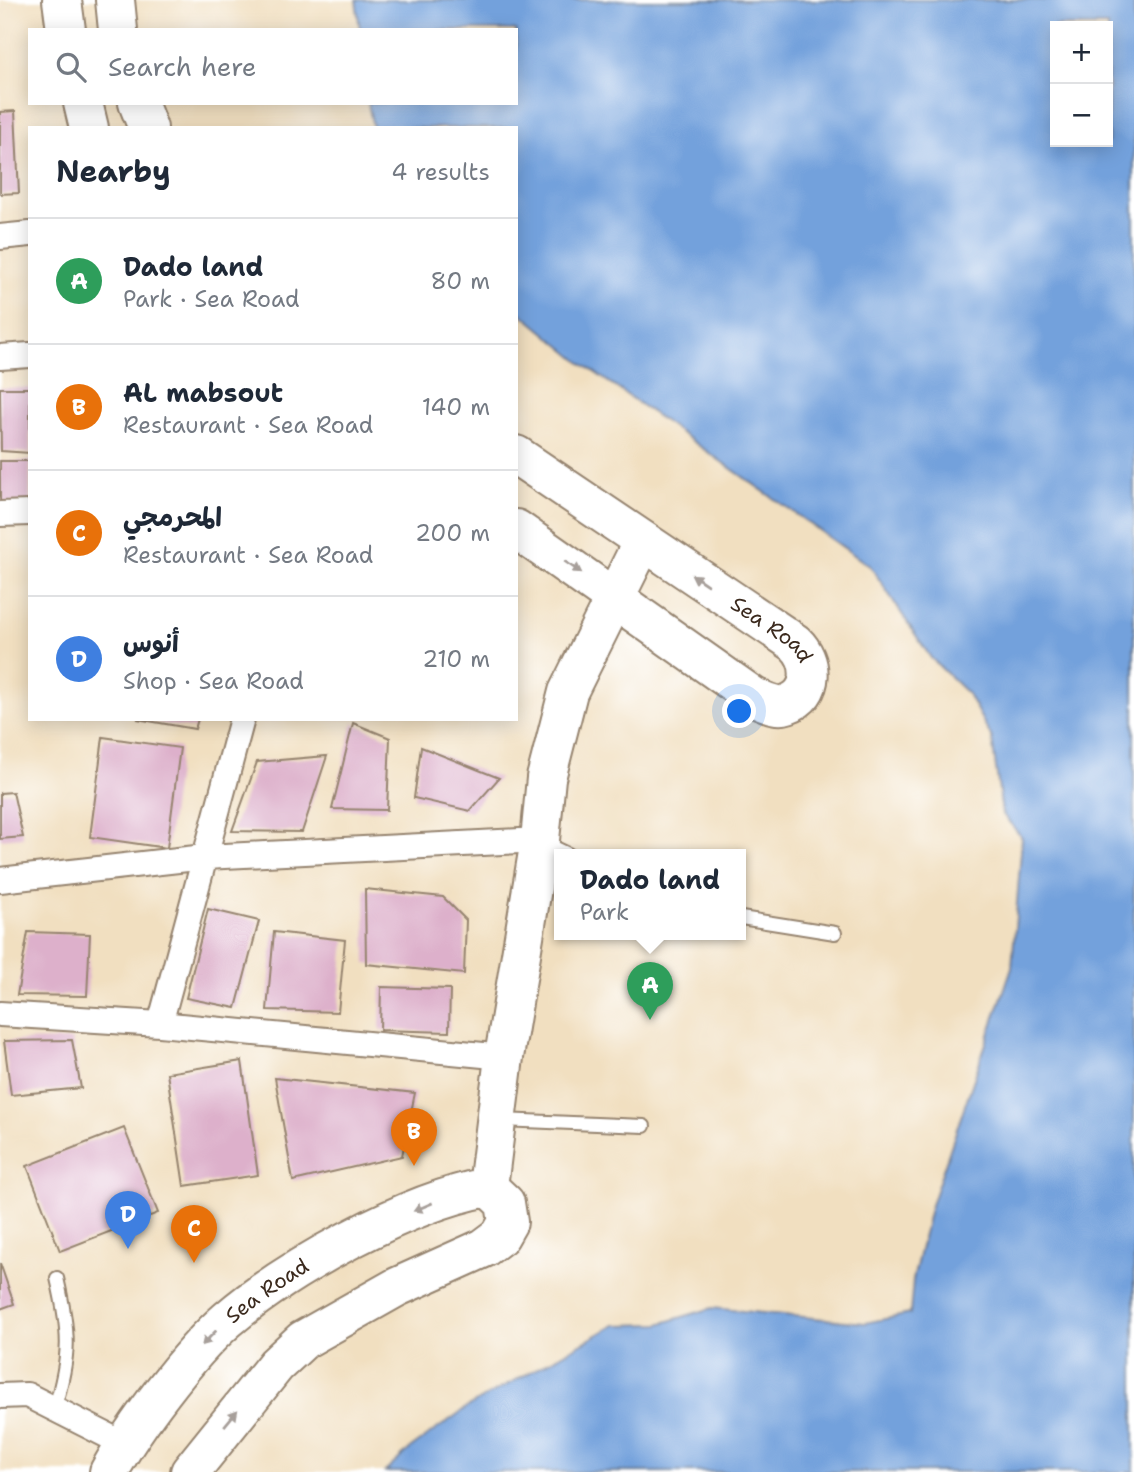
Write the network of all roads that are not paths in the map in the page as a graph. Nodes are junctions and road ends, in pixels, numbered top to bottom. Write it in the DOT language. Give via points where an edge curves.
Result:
graph roads {
  1 [pos="62,0"];
  2 [pos="115,0"];
  3 [pos="66,28"];
  4 [pos="118,28"];
  5 [pos="83,105"];
  6 [pos="139,105"];
  7 [pos="88,126"];
  8 [pos="147,126"];
  9 [pos="28,234"];
  10 [pos="0,237"];
  11 [pos="28,355"];
  12 [pos="0,356"];
  13 [pos="518,456"];
  14 [pos="28,513"];
  15 [pos="0,514"];
  16 [pos="518,530"];
  17 [pos="643,541"];
  18 [pos="614,596"];
  19 [pos="241,721"];
  20 [pos="554,847"];
  21 [pos="205,858"];
  22 [pos="0,880"];
  23 [pos="746,919"];
  24 [pos="835,933"];
  25 [pos="0,1014"];
  26 [pos="160,1024"];
  27 [pos="504,1057"];
  28 [pos="496,1119"];
  29 [pos="644,1126"];
  30 [pos="488,1187"];
  31 [pos="57,1278"];
  32 [pos="0,1396"];
  33 [pos="54,1410"];
  34 [pos="116,1458"];
  35 [pos="190,1472"];
  1 -- 3 [label="highway"];
  2 -- 4 [label="highway"];
  5 -- 7 [label="highway"];
  6 -- 8 [label="highway"];
  9 -- 10 [label="street"];
  11 -- 12 [label="street"];
  13 -- 17 [label="highway, Sea Road"];
  14 -- 15 [label="street"];
  16 -- 18 [label="highway, Sea Road, one-way"];
  17 -- 18 [label="highway"];
  18 -- 17 [label="highway, Sea Road, one-way" via="754,697 773,705 788,704 804,688 811,672 806,654 795,643"];
  18 -- 20 [label="highway" via="568,692 546,778"];
  19 -- 21 [label="street"];
  20 -- 21 [label="street"];
  20 -- 27 [label="highway"];
  21 -- 22 [label="street"];
  21 -- 26 [label="street"];
  23 -- 24 [label="lane"];
  25 -- 26 [label="street"];
  26 -- 27 [label="street"];
  27 -- 28 [label="highway"];
  28 -- 29 [label="lane"];
  28 -- 30 [label="highway"];
  30 -- 34 [label="highway, Sea Road, one-way" via="423,1207 343,1244 227,1320 198,1350"];
  35 -- 30 [label="highway, one-way" via="276,1365 303,1340 500,1236 508,1222 505,1203"];
  31 -- 33 [label="lane" via="69,1345"];
  32 -- 33 [label="street" via="27,1395"];
  33 -- 34 [label="street"];
}
